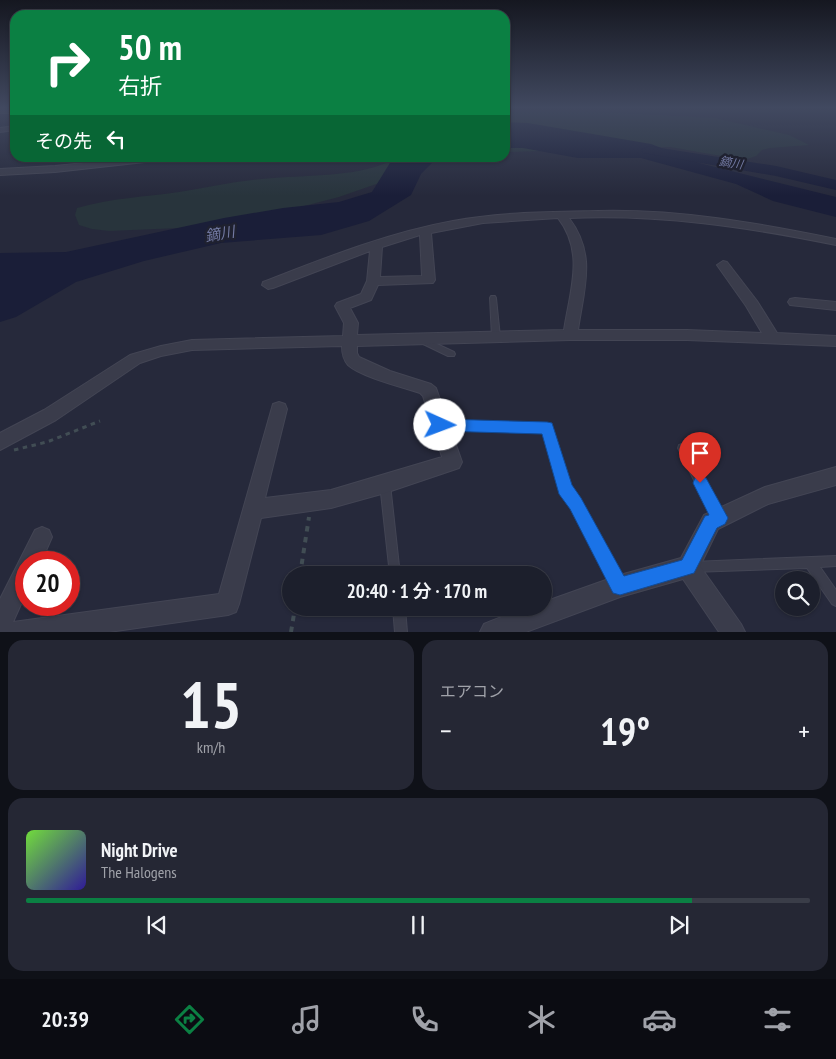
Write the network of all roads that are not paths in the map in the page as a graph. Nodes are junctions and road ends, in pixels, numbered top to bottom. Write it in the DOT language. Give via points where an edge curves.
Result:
graph roads {
  1 [pos="92,162"];
  2 [pos="0,172"];
  3 [pos="561,214"];
  4 [pos="425,231"];
  5 [pos="836,242"];
  6 [pos="376,245"];
  7 [pos="723,265"];
  8 [pos="373,280"];
  9 [pos="268,285"];
  10 [pos="493,298"];
  11 [pos="795,302"];
  12 [pos="836,306"];
  13 [pos="570,335"];
  14 [pos="496,337"];
  15 [pos="772,338"];
  16 [pos="420,339"];
  17 [pos="350,341"];
  18 [pos="836,341"];
  19 [pos="451,354"];
  20 [pos="279,409"];
  21 [pos="440,425"];
  22 [pos="5,446"];
  23 [pos="682,448"];
  24 [pos="836,476"];
  25 [pos="385,484"];
  26 [pos="253,509"];
  27 [pos="719,518"];
  28 [pos="42,537"];
  29 [pos="35,551"];
  30 [pos="836,561"];
  31 [pos="810,562"];
  32 [pos="394,566"];
  33 [pos="688,567"];
  34 [pos="620,586"];
  35 [pos="15,592"];
  36 [pos="836,600"];
  37 [pos="400,616"];
  38 [pos="0,624"];
  39 [pos="18,632"];
  40 [pos="401,632"];
  41 [pos="492,632"];
  42 [pos="733,632"];
  1 -- 2 [label="street" via="55,169"];
  3 -- 4 [label="street" via="476,221"];
  3 -- 5 [label="street" via="691,218"];
  3 -- 13 [label="street" via="576,234 581,250"];
  4 -- 6 [label="street"];
  4 -- 8 [label="street" via="429,280"];
  6 -- 8 [label="street"];
  6 -- 9 [label="street"];
  7 -- 15 [label="street"];
  8 -- 17 [label="street" via="366,297 342,306 351,323"];
  10 -- 14 [label="lane"];
  11 -- 12 [label="street"];
  13 -- 14 [label="street"];
  13 -- 15 [label="street"];
  14 -- 16 [label="street"];
  15 -- 18 [label="street"];
  16 -- 17 [label="street"];
  16 -- 19 [label="lane"];
  17 -- 21 [label="street" via="349,354 354,361 378,373 425,388 430,393"];
  17 -- 22 [label="street" via="192,345 135,359"];
  20 -- 26 [label="street"];
  21 -- 25 [label="street" via="454,462"];
  21 -- 34 [label="lane" via="547,428 565,489"];
  23 -- 27 [label="lane"];
  24 -- 27 [label="street" via="765,496"];
  25 -- 26 [label="street" via="332,499"];
  25 -- 32 [label="lane"];
  26 -- 39 [label="street" via="228,604"];
  27 -- 33 [label="street" via="711,522"];
  28 -- 29 [label="street"];
  30 -- 31 [label="lane"];
  31 -- 33 [label="lane"];
  31 -- 36 [label="lane"];
  33 -- 34 [label="street"];
  33 -- 42 [label="street"];
  34 -- 41 [label="street"];
  35 -- 38 [label="street"];
  37 -- 40 [label="lane"];
}
